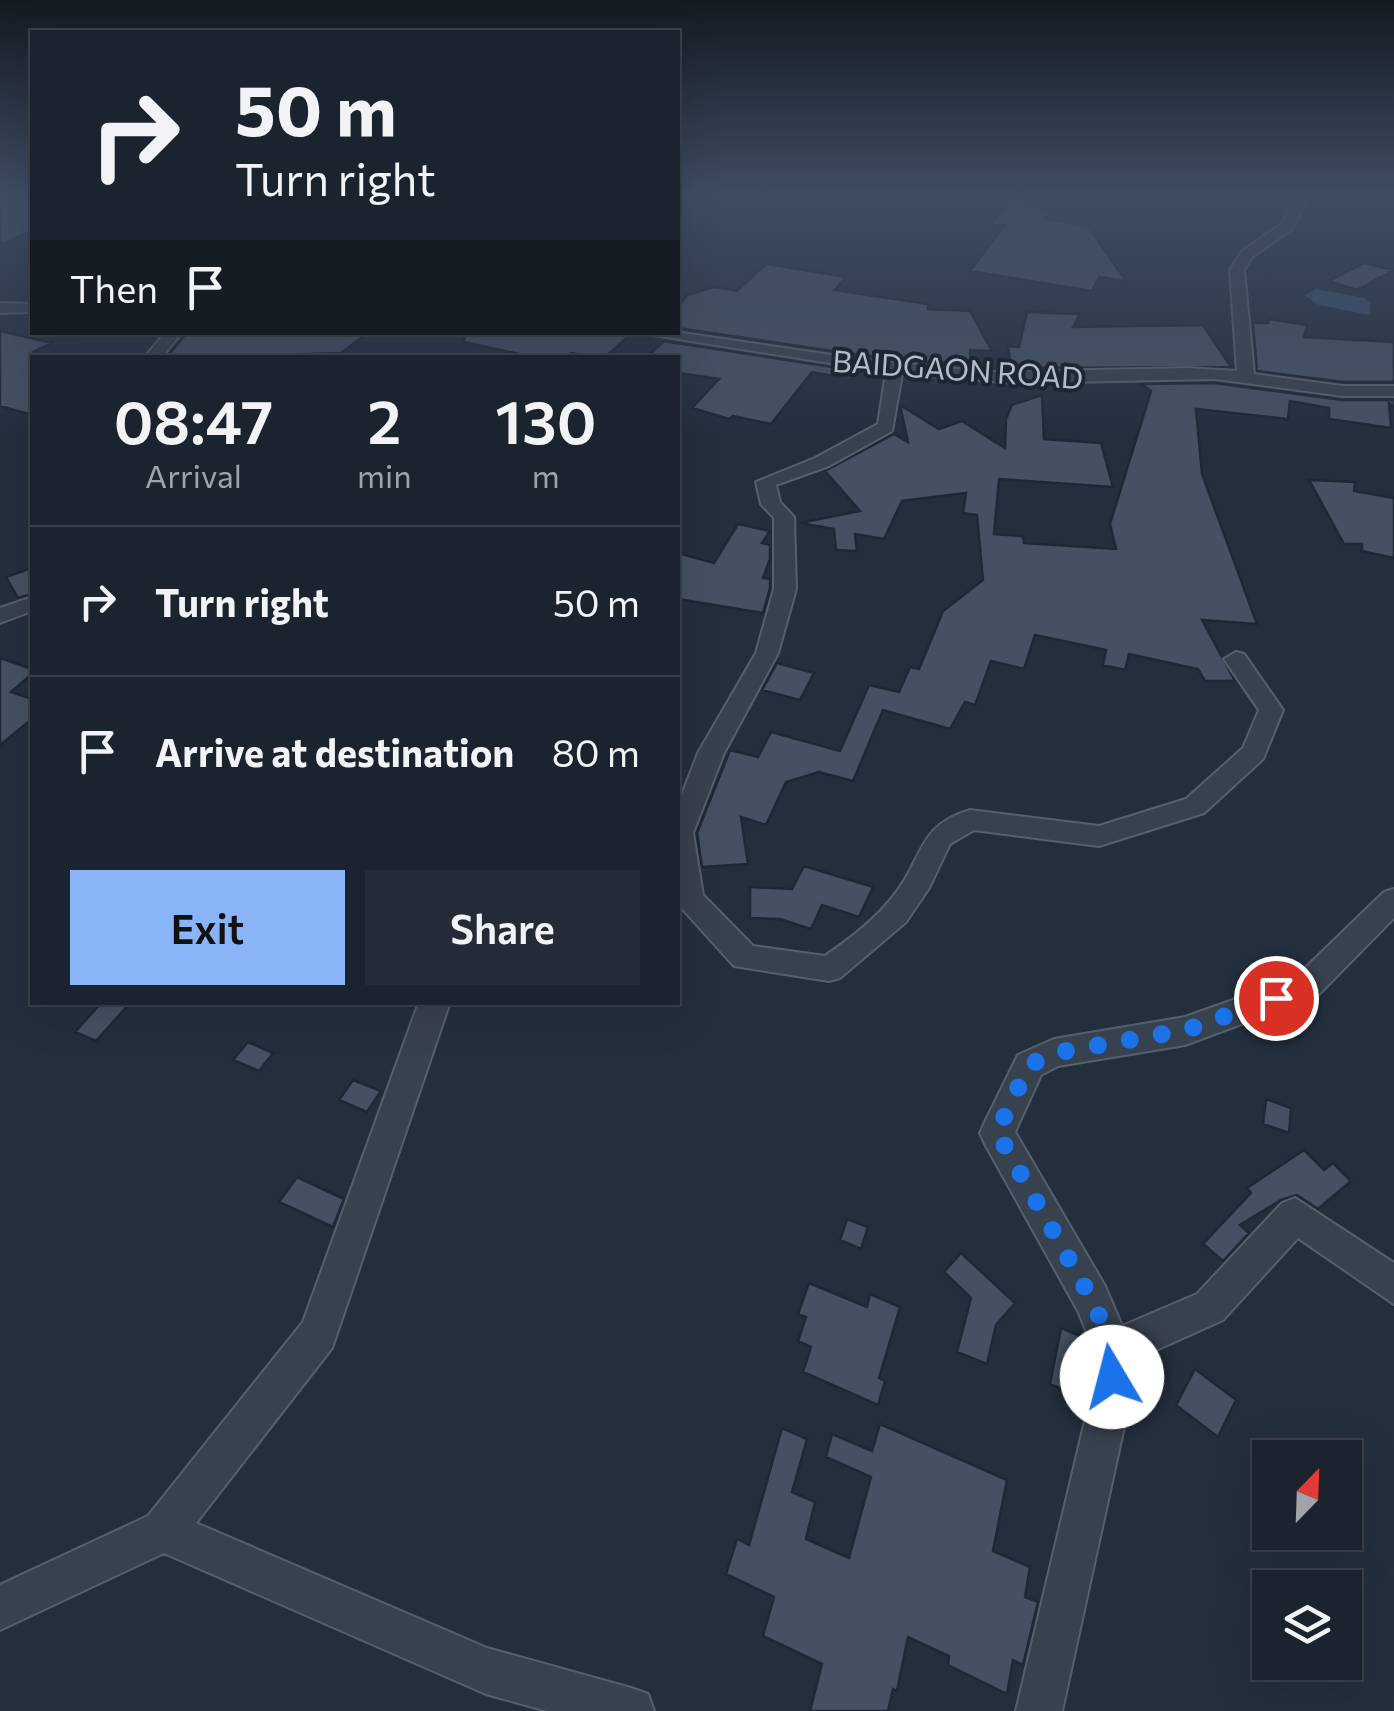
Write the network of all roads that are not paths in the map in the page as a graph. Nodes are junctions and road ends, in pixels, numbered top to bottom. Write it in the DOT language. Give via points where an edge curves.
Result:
graph roads {
  1 [pos="1236,275"];
  2 [pos="0,308"];
  3 [pos="30,308"];
  4 [pos="662,335"];
  5 [pos="895,368"];
  6 [pos="1246,377"];
  7 [pos="1394,392"];
  8 [pos="30,605"];
  9 [pos="0,616"];
  10 [pos="1236,659"];
  11 [pos="688,787"];
  12 [pos="1394,900"];
  13 [pos="434,1005"];
  14 [pos="1394,1285"];
  15 [pos="1114,1350"];
  16 [pos="163,1531"];
  17 [pos="0,1608"];
  18 [pos="631,1711"];
  19 [pos="1039,1711"];
  1 -- 6 [label="street"];
  2 -- 3 [label="street"];
  4 -- 5 [label="street, BAIDGAON ROAD"];
  5 -- 6 [label="street, BAIDGAON ROAD" via="1057,380"];
  5 -- 11 [label="street" via="886,427 822,462 766,482 771,504 784,517 784,589 767,653"];
  6 -- 7 [label="street, BAIDGAON ROAD" via="1331,391"];
  8 -- 9 [label="street"];
  10 -- 11 [label="street" via="1271,710 1254,753 1195,806 1099,836 970,820 939,838 897,917 829,969 745,957 689,899 680,833"];
  12 -- 15 [label="street" via="1306,987 1186,1030 1054,1053 1029,1065 997,1132"];
  13 -- 16 [label="street" via="318,1334"];
  14 -- 15 [label="street" via="1295,1215 1210,1307"];
  15 -- 19 [label="street" via="1110,1404"];
  16 -- 17 [label="street"];
  16 -- 18 [label="street" via="486,1671"];
}
